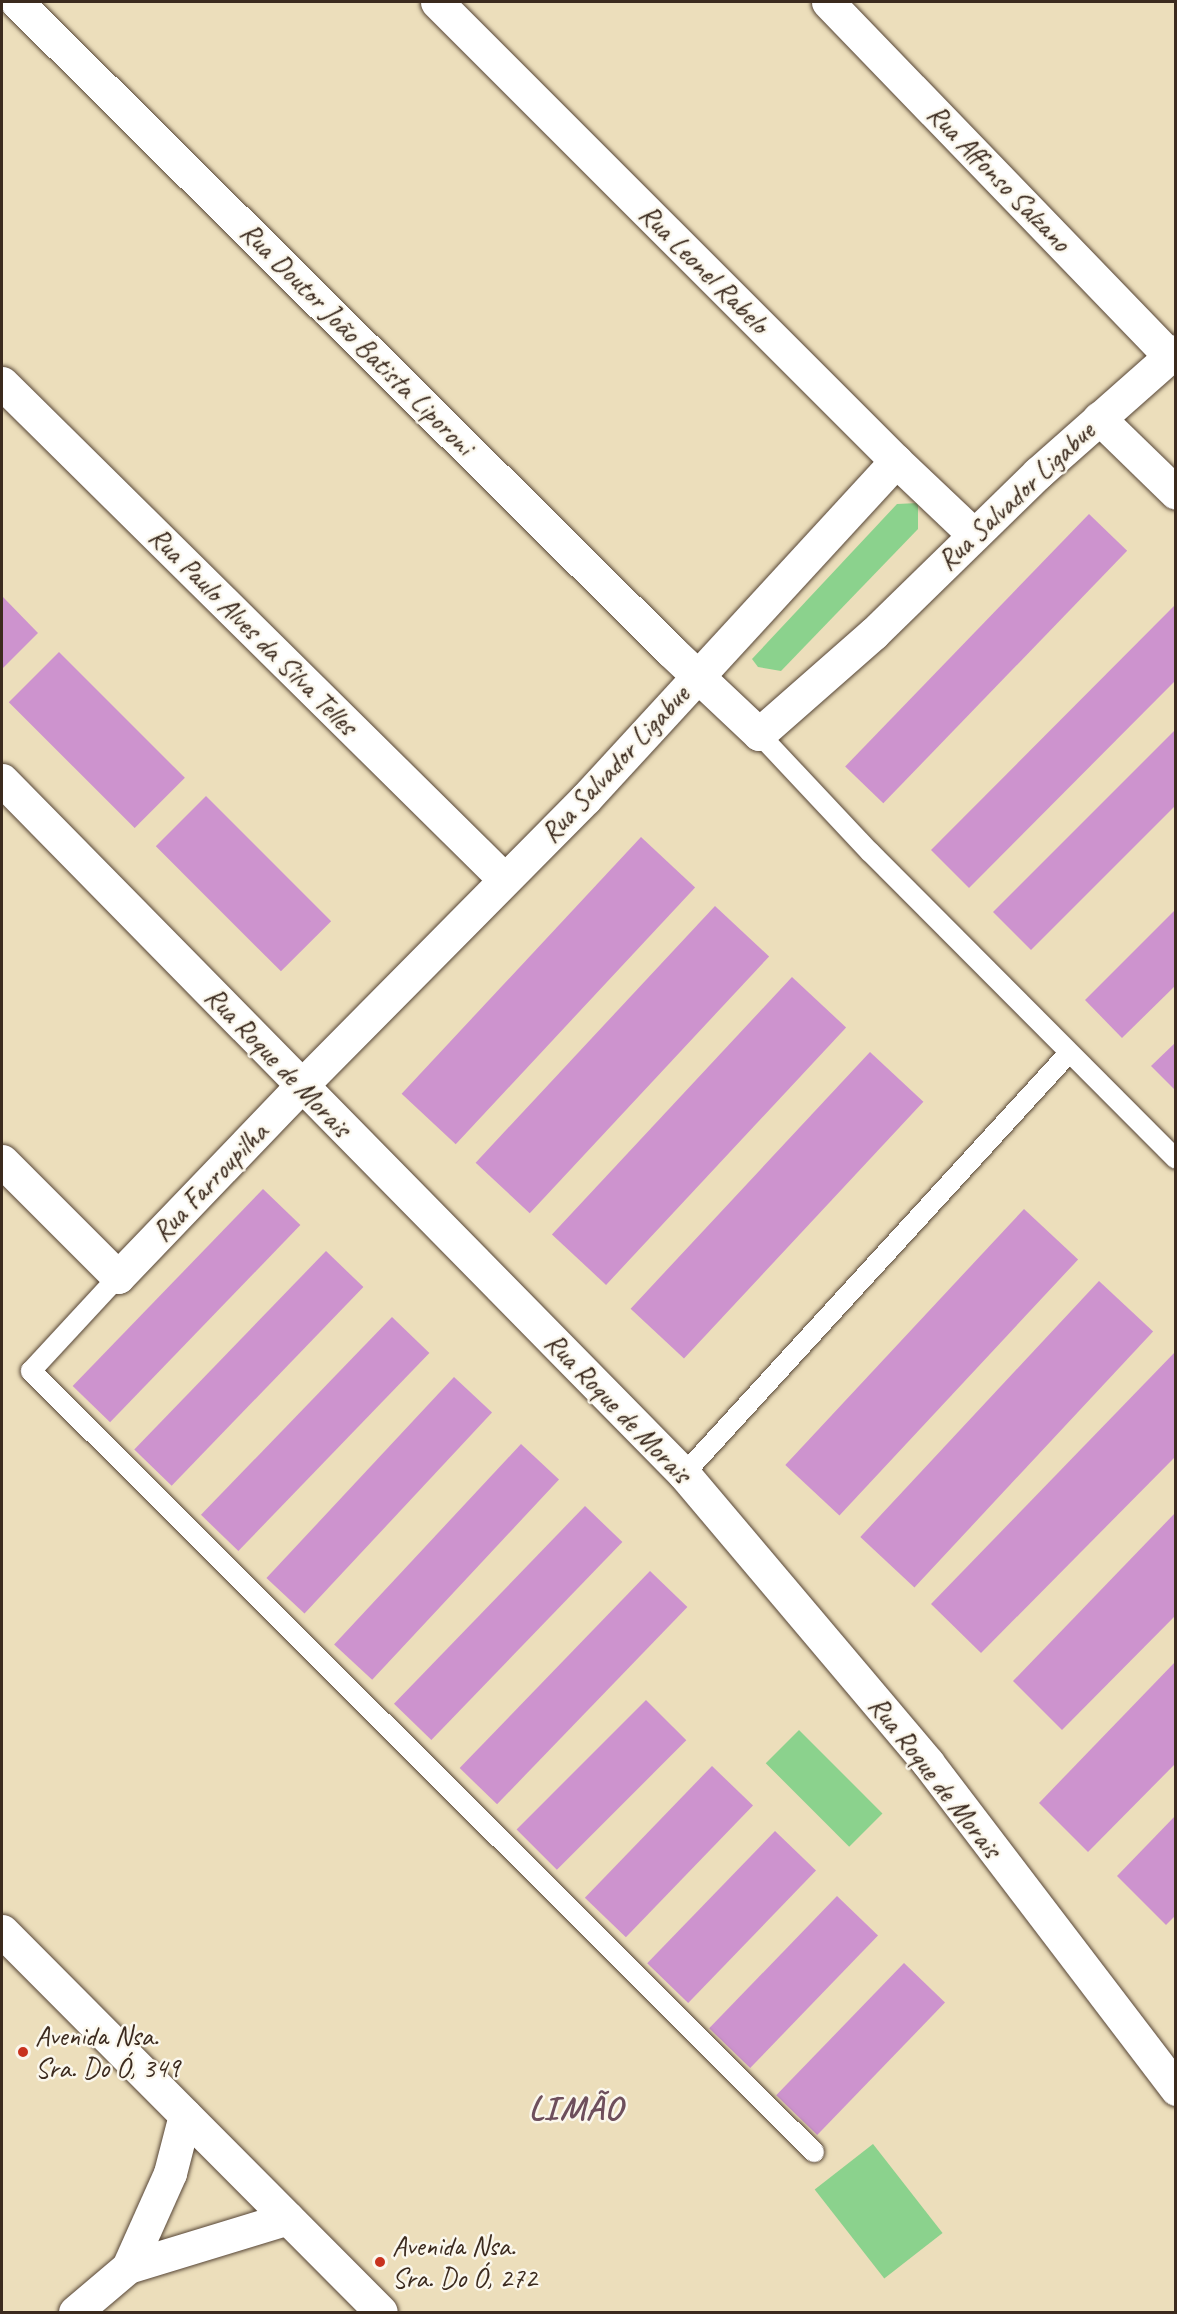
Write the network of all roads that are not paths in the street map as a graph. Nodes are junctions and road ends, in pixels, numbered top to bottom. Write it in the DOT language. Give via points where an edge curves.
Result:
graph roads {
  1 [pos="17,2"];
  2 [pos="437,2"];
  3 [pos="828,2"];
  4 [pos="1172,353"];
  5 [pos="2,382"];
  6 [pos="1099,418"];
  7 [pos="896,461"];
  8 [pos="1176,493"];
  9 [pos="973,534"];
  10 [pos="698,675"];
  11 [pos="759,735"];
  12 [pos="2,780"];
  13 [pos="504,879"];
  14 [pos="1069,1053"];
  15 [pos="301,1086"];
  16 [pos="1176,1159"];
  17 [pos="2,1161"];
  18 [pos="118,1277"];
  19 [pos="684,1474"];
  20 [pos="2,1931"];
  21 [pos="1176,2090"];
  22 [pos="184,2115"];
  23 [pos="814,2152"];
  24 [pos="288,2218"];
  25 [pos="128,2267"];
  26 [pos="75,2313"];
  27 [pos="381,2313"];
  1 -- 10 [label="street, Rua Doutor João Batista Liporoni"];
  2 -- 7 [label="street, Rua Leonel Rabelo"];
  3 -- 4 [label="street, Rua Affonso Salzano"];
  4 -- 6 [label="street, Rua Salvador Ligabue"];
  5 -- 13 [label="street, Rua Paulo Alves da Silva Telles"];
  6 -- 8 [label="street"];
  6 -- 9 [label="street, Rua Salvador Ligabue"];
  7 -- 9 [label="street, Rua Leonel Rabelo"];
  7 -- 10 [label="street"];
  9 -- 11 [label="street, Rua Salvador Ligabue" via="874,633"];
  10 -- 11 [label="street, Rua Salvador Ligabue"];
  10 -- 13 [label="street, Rua Salvador Ligabue" via="586,798"];
  11 -- 14 [label="lane"];
  12 -- 15 [label="street, Rua Roque de Morais"];
  13 -- 15 [label="street, Rua Salvador Ligabue"];
  14 -- 16 [label="lane"];
  14 -- 19 [label="lane"];
  15 -- 18 [label="street, Rua Farroupilha"];
  15 -- 19 [label="street, Rua Roque de Morais"];
  17 -- 18 [label="street"];
  18 -- 23 [label="lane" via="32,1371"];
  19 -- 21 [label="street, Rua Roque de Morais" via="928,1763"];
  20 -- 22 [label="street"];
  22 -- 24 [label="street"];
  22 -- 25 [label="street" via="170,2173"];
  24 -- 25 [label="street"];
  24 -- 27 [label="street"];
  25 -- 26 [label="street"];
}
